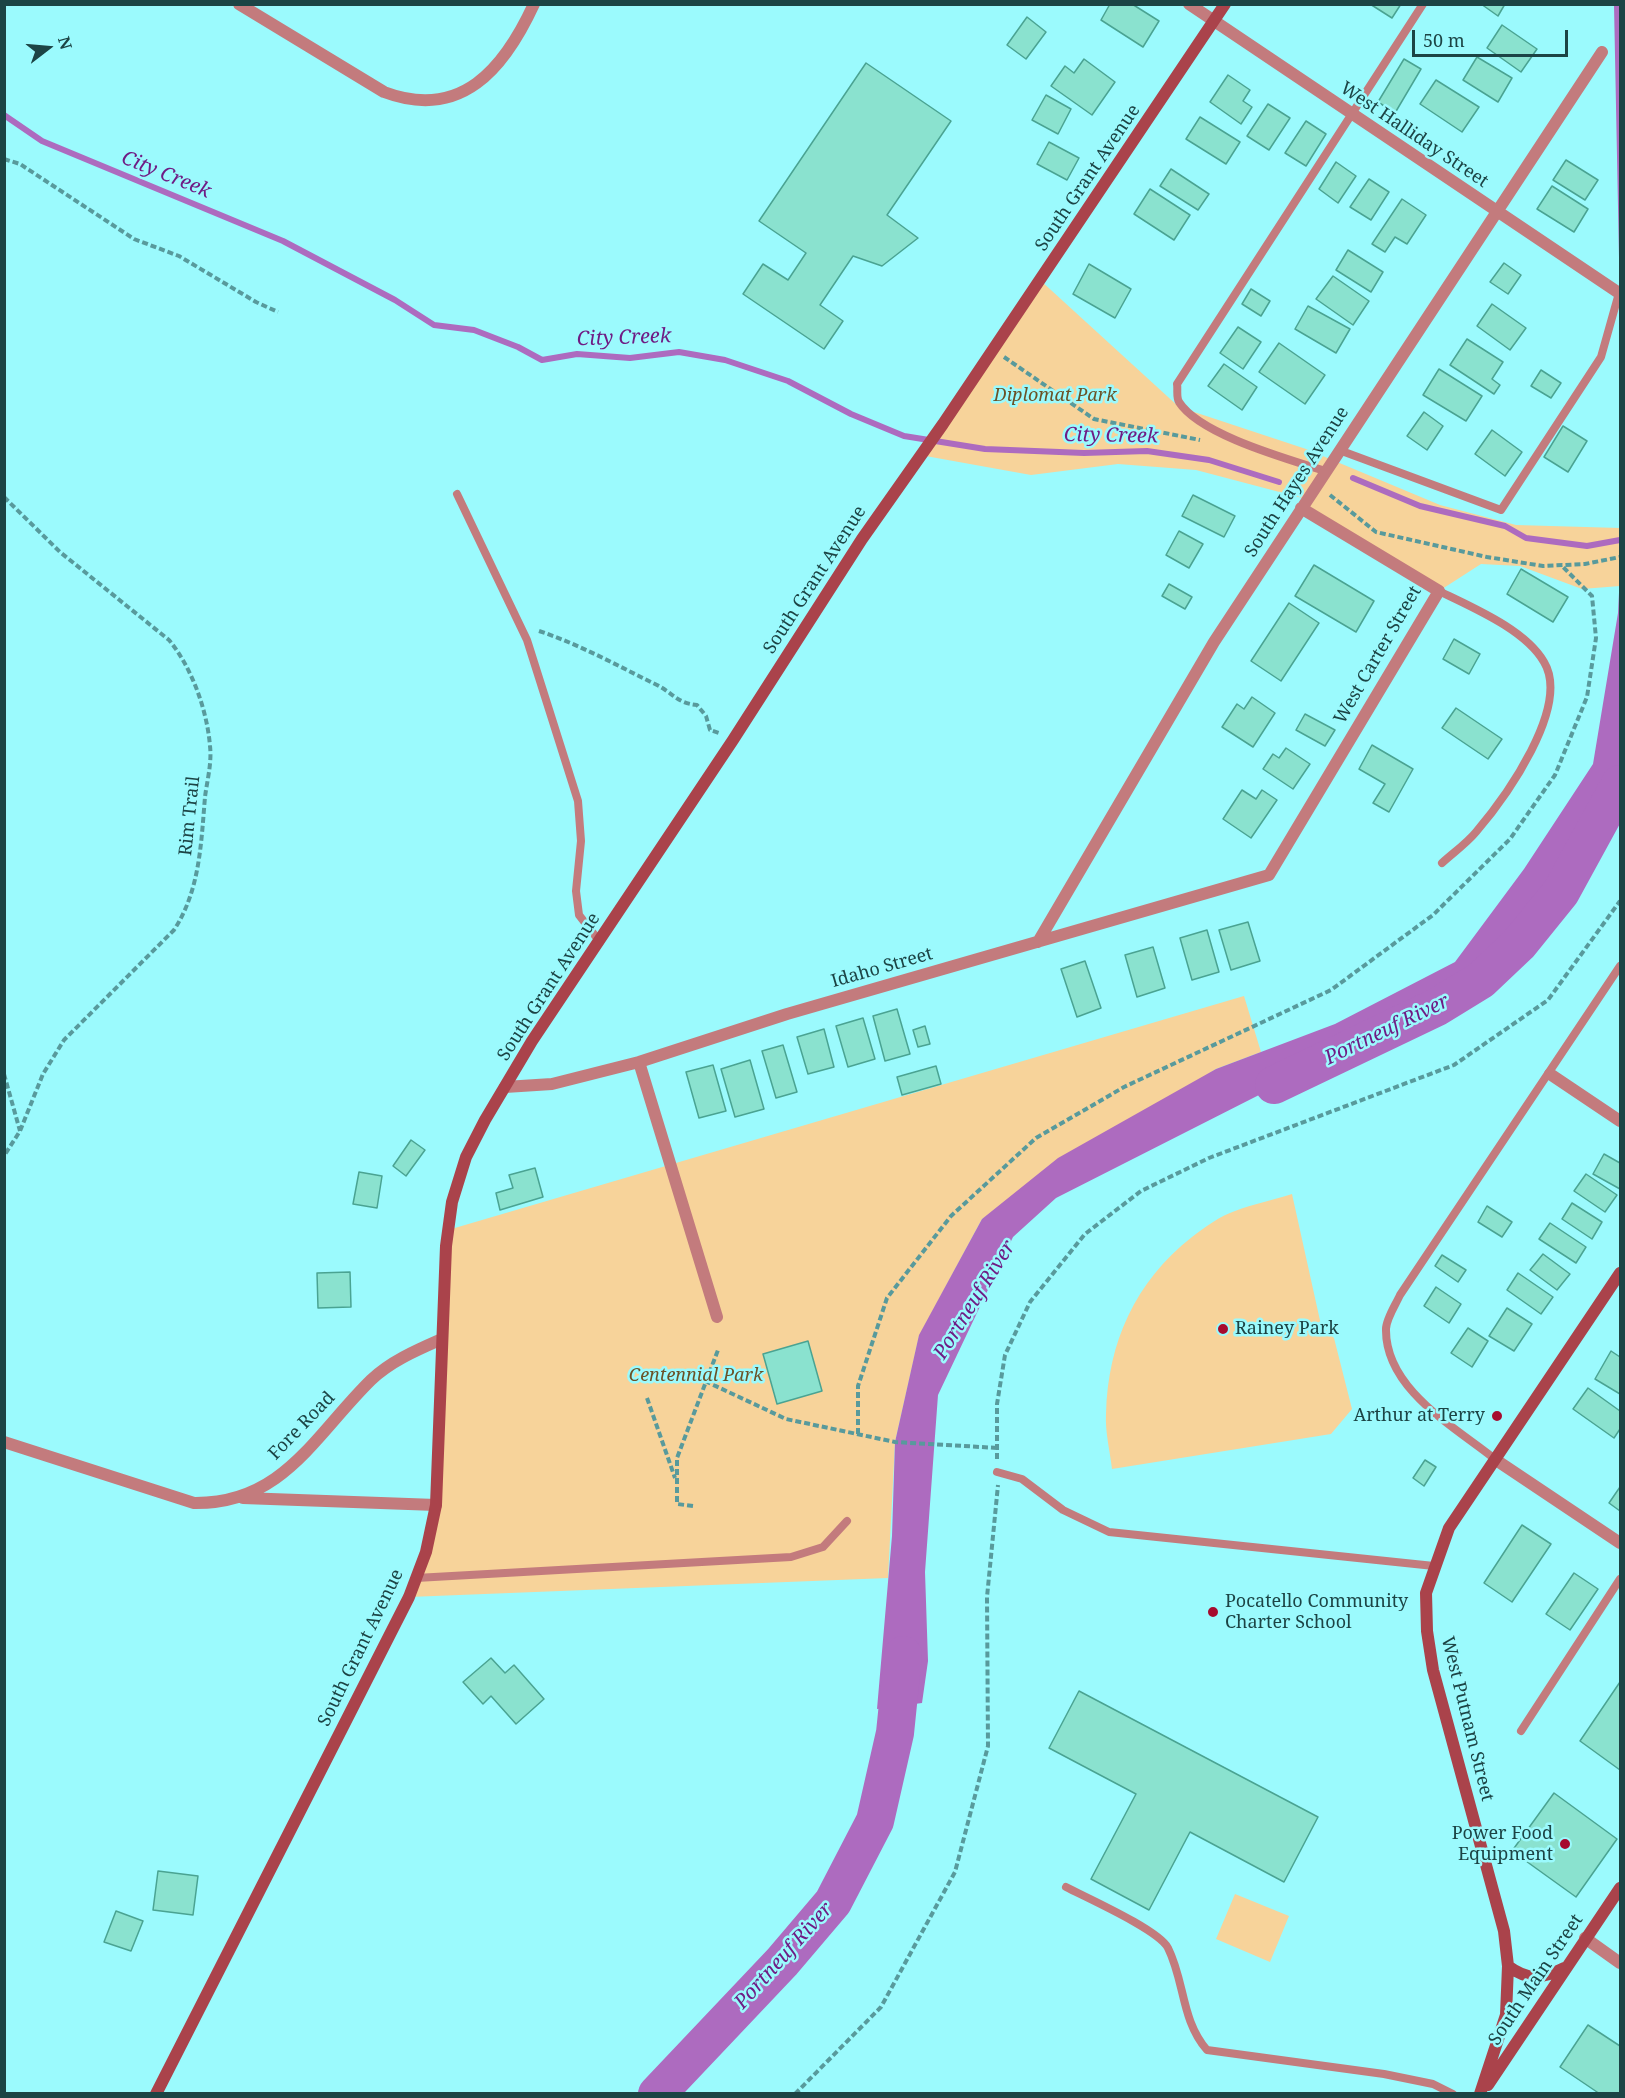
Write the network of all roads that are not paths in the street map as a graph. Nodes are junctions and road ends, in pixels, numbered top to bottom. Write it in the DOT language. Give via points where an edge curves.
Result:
graph roads {
  1 [pos="239,4"];
  2 [pos="534,4"];
  3 [pos="1189,4"];
  4 [pos="1225,4"];
  5 [pos="1423,4"];
  6 [pos="1214,21"];
  7 [pos="1602,52"];
  8 [pos="1350,113"];
  9 [pos="1495,212"];
  10 [pos="1619,293"];
  11 [pos="1339,450"];
  12 [pos="1325,471"];
  13 [pos="457,494"];
  14 [pos="1300,508"];
  15 [pos="1439,591"];
  16 [pos="1442,863"];
  17 [pos="1269,875"];
  18 [pos="600,942"];
  19 [pos="1038,942"];
  20 [pos="1620,966"];
  21 [pos="639,1062"];
  22 [pos="1550,1074"];
  23 [pos="505,1087"];
  24 [pos="1620,1121"];
  25 [pos="1620,1273"];
  26 [pos="717,1317"];
  27 [pos="441,1339"];
  28 [pos="4,1442"];
  29 [pos="1496,1460"];
  30 [pos="998,1472"];
  31 [pos="240,1498"];
  32 [pos="436,1505"];
  33 [pos="847,1521"];
  34 [pos="1620,1543"];
  35 [pos="1434,1566"];
  36 [pos="416,1578"];
  37 [pos="1620,1579"];
  38 [pos="1521,1731"];
  39 [pos="1066,1887"];
  40 [pos="1620,1888"];
  41 [pos="1585,1938"];
  42 [pos="1620,1963"];
  43 [pos="1508,1966"];
  44 [pos="1566,1968"];
  45 [pos="156,2094"];
  46 [pos="1453,2094"];
  47 [pos="1481,2094"];
  1 -- 2 [label="street" via="384,92 407,101 429,102 456,95 480,82 499,65 518,39"];
  3 -- 6 [label="street, West Halliday Street"];
  4 -- 6 [label="street, South Grant Avenue"];
  5 -- 8 [label="lane"];
  6 -- 8 [label="street, West Halliday Street"];
  6 -- 18 [label="street, South Grant Avenue" via="920,455"];
  7 -- 9 [label="street, South Hayes Avenue"];
  8 -- 9 [label="street, West Halliday Street"];
  8 -- 12 [label="lane" via="1177,384 1178,400 1194,418 1250,446"];
  9 -- 10 [label="street, West Halliday Street"];
  9 -- 11 [label="street, South Hayes Avenue"];
  10 -- 11 [label="lane" via="1601,357 1501,510"];
  11 -- 12 [label="street, South Hayes Avenue"];
  12 -- 14 [label="street, South Hayes Avenue"];
  13 -- 18 [label="lane" via="520,625 578,801 579,915"];
  14 -- 15 [label="street, West Carter Street"];
  14 -- 19 [label="street, South Hayes Avenue" via="1214,642"];
  15 -- 16 [label="lane" via="1489,616 1529,644 1551,678 1540,733 1516,777 1476,833"];
  15 -- 17 [label="street, West Carter Street"];
  17 -- 19 [label="street, Idaho Street"];
  18 -- 23 [label="street, South Grant Avenue"];
  19 -- 21 [label="street, Idaho Street" via="787,1014"];
  20 -- 22 [label="lane"];
  21 -- 23 [label="street, Idaho Street" via="552,1084"];
  21 -- 26 [label="street"];
  22 -- 24 [label="street"];
  22 -- 29 [label="lane" via="1400,1295 1385,1327 1391,1363 1417,1397"];
  23 -- 27 [label="street, South Grant Avenue" via="466,1157 452,1202"];
  25 -- 29 [label="street, West Putnam Street"];
  27 -- 31 [label="street, Fore Road" via="405,1356 372,1379 291,1466"];
  27 -- 32 [label="street, South Grant Avenue"];
  28 -- 31 [label="street, Fore Road" via="194,1503"];
  29 -- 34 [label="street"];
  29 -- 35 [label="street, West Putnam Street" via="1449,1528"];
  30 -- 35 [label="lane" via="1022,1479 1063,1510 1109,1532"];
  31 -- 32 [label="street"];
  32 -- 36 [label="street, South Grant Avenue"];
  33 -- 36 [label="lane" via="823,1547 791,1557"];
  35 -- 43 [label="street, West Putnam Street" via="1426,1593 1433,1670 1503,1931"];
  36 -- 45 [label="street, South Grant Avenue"];
  37 -- 38 [label="lane"];
  39 -- 46 [label="lane" via="1156,1934 1168,1947 1194,2036 1207,2050 1384,2074 1433,2085"];
  40 -- 41 [label="street, South Main Street"];
  41 -- 42 [label="street"];
  41 -- 44 [label="street, South Main Street"];
  43 -- 44 [label="street" via="1521,1976 1532,1978"];
  43 -- 47 [label="street, West Putnam Street" via="1506,2015"];
  44 -- 47 [label="street, South Main Street"];
}
